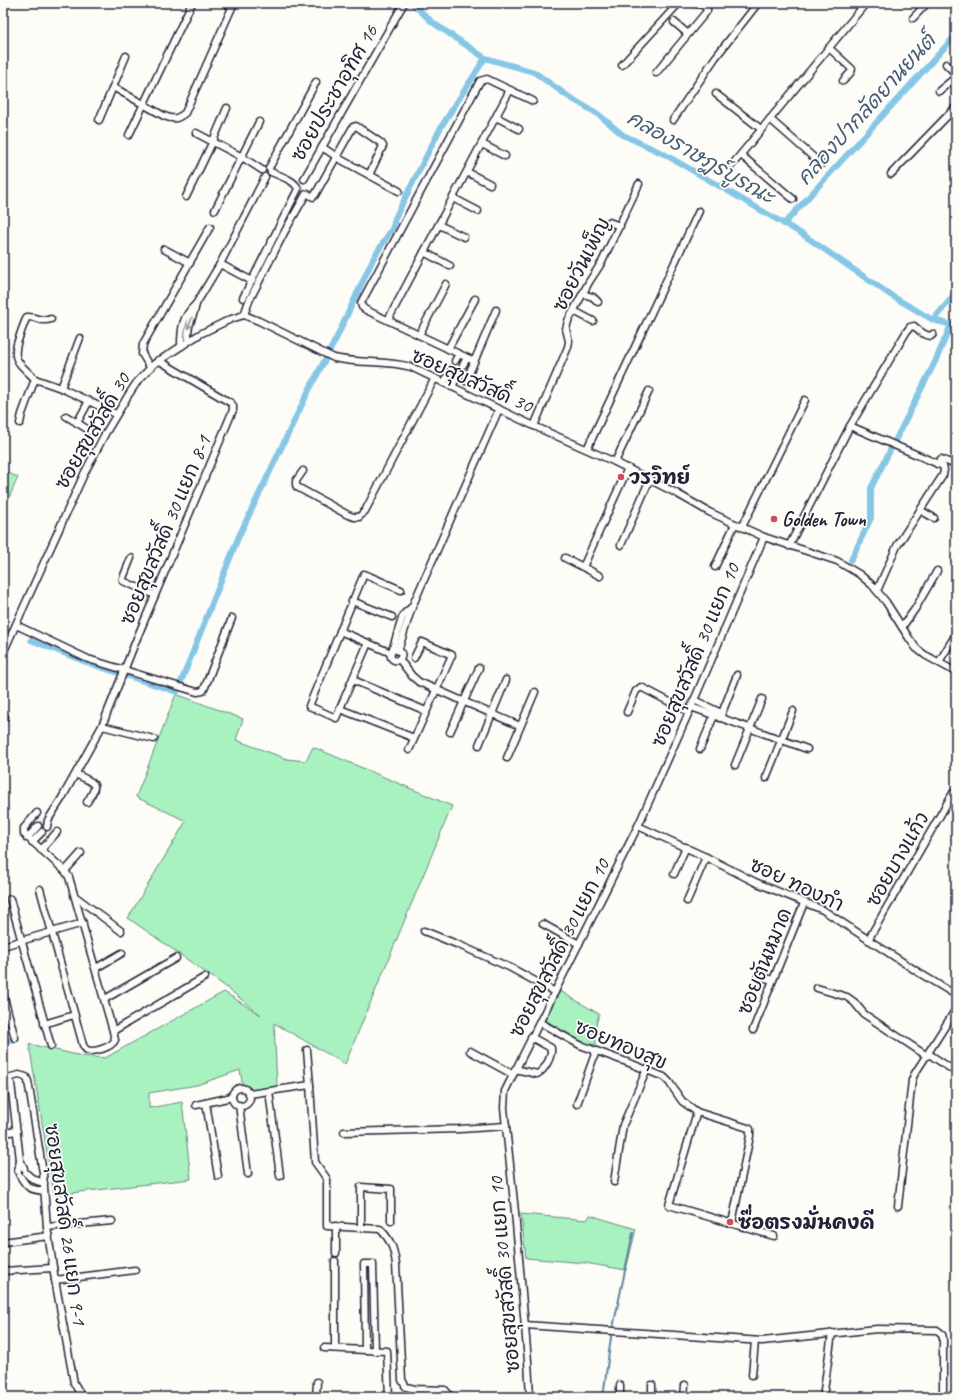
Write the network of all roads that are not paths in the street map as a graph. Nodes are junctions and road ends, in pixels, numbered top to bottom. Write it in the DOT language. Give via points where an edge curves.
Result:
graph roads {
  1 [pos="192,3"];
  2 [pos="225,3"];
  3 [pos="404,3"];
  4 [pos="679,3"];
  5 [pos="694,3"];
  6 [pos="701,3"];
  7 [pos="758,3"];
  8 [pos="866,3"];
  9 [pos="927,3"];
  10 [pos="233,5"];
  11 [pos="913,18"];
  12 [pos="674,22"];
  13 [pos="688,34"];
  14 [pos="829,48"];
  15 [pos="126,56"];
  16 [pos="946,64"];
  17 [pos="622,66"];
  18 [pos="656,73"];
  19 [pos="956,76"];
  20 [pos="843,81"];
  21 [pos="316,82"];
  22 [pos="113,87"];
  23 [pos="510,90"];
  24 [pos="939,92"];
  25 [pos="716,94"];
  26 [pos="533,101"];
  27 [pos="144,104"];
  28 [pos="956,107"];
  29 [pos="227,108"];
  30 [pos="496,117"];
  31 [pos="770,119"];
  32 [pos="100,120"];
  33 [pos="673,120"];
  34 [pos="259,122"];
  35 [pos="519,129"];
  36 [pos="761,129"];
  37 [pos="196,133"];
  38 [pos="129,135"];
  39 [pos="213,141"];
  40 [pos="482,144"];
  41 [pos="322,147"];
  42 [pos="740,154"];
  43 [pos="335,156"];
  44 [pos="505,156"];
  45 [pos="242,157"];
  46 [pos="821,164"];
  47 [pos="732,165"];
  48 [pos="262,170"];
  49 [pos="270,170"];
  50 [pos="467,172"];
  51 [pos="891,174"];
  52 [pos="369,175"];
  53 [pos="265,177"];
  54 [pos="304,179"];
  55 [pos="490,184"];
  56 [pos="639,184"];
  57 [pos="399,191"];
  58 [pos="186,196"];
  59 [pos="453,198"];
  60 [pos="793,199"];
  61 [pos="215,210"];
  62 [pos="478,211"];
  63 [pos="699,211"];
  64 [pos="609,222"];
  65 [pos="439,225"];
  66 [pos="620,226"];
  67 [pos="210,227"];
  68 [pos="464,237"];
  69 [pos="164,249"];
  70 [pos="424,252"];
  71 [pos="190,263"];
  72 [pos="220,264"];
  73 [pos="450,266"];
  74 [pos="252,281"];
  75 [pos="446,284"];
  76 [pos="583,294"];
  77 [pos="243,298"];
  78 [pos="475,299"];
  79 [pos="598,302"];
  80 [pos="196,304"];
  81 [pos="496,310"];
  82 [pos="574,311"];
  83 [pos="244,315"];
  84 [pos="51,319"];
  85 [pos="388,320"];
  86 [pos="593,321"];
  87 [pos="933,334"];
  88 [pos="420,335"];
  89 [pos="80,338"];
  90 [pos="189,341"];
  91 [pos="181,346"];
  92 [pos="448,349"];
  93 [pos="459,354"];
  94 [pos="467,358"];
  95 [pos="158,360"];
  96 [pos="474,361"];
  97 [pos="455,362"];
  98 [pos="463,365"];
  99 [pos="150,367"];
  100 [pos="451,369"];
  101 [pos="459,373"];
  102 [pos="435,378"];
  103 [pos="35,379"];
  104 [pos="466,381"];
  105 [pos="444,383"];
  106 [pos="452,386"];
  107 [pos="61,388"];
  108 [pos="649,391"];
  109 [pos="804,400"];
  110 [pos="89,401"];
  111 [pos="499,409"];
  112 [pos="116,414"];
  113 [pos="66,416"];
  114 [pos="20,423"];
  115 [pos="77,423"];
  116 [pos="534,426"];
  117 [pos="850,426"];
  118 [pos="92,432"];
  119 [pos="587,449"];
  120 [pos="615,462"];
  121 [pos="937,464"];
  122 [pos="956,465"];
  123 [pos="628,468"];
  124 [pos="303,471"];
  125 [pos="650,479"];
  126 [pos="920,510"];
  127 [pos="934,518"];
  128 [pos="735,524"];
  129 [pos="742,527"];
  130 [pos="764,537"];
  131 [pos="621,545"];
  132 [pos="789,546"];
  133 [pos="131,558"];
  134 [pos="565,558"];
  135 [pos="715,567"];
  136 [pos="583,568"];
  137 [pos="938,571"];
  138 [pos="600,576"];
  139 [pos="401,590"];
  140 [pos="877,591"];
  141 [pos="155,596"];
  142 [pos="352,601"];
  143 [pos="392,617"];
  144 [pos="232,618"];
  145 [pos="16,625"];
  146 [pos="902,627"];
  147 [pos="340,631"];
  148 [pos="956,634"];
  149 [pos="368,643"];
  150 [pos="394,652"];
  151 [pos="3,654"];
  152 [pos="414,658"];
  153 [pos="399,659"];
  154 [pos="939,662"];
  155 [pos="479,668"];
  156 [pos="956,672"];
  157 [pos="122,674"];
  158 [pos="737,675"];
  159 [pos="352,680"];
  160 [pos="506,680"];
  161 [pos="436,690"];
  162 [pos="536,692"];
  163 [pos="762,699"];
  164 [pos="694,700"];
  165 [pos="464,702"];
  166 [pos="340,709"];
  167 [pos="690,710"];
  168 [pos="426,711"];
  169 [pos="793,711"];
  170 [pos="627,712"];
  171 [pos="492,714"];
  172 [pos="719,716"];
  173 [pos="102,726"];
  174 [pos="520,726"];
  175 [pos="750,728"];
  176 [pos="450,732"];
  177 [pos="414,738"];
  178 [pos="154,739"];
  179 [pos="781,740"];
  180 [pos="479,745"];
  181 [pos="700,749"];
  182 [pos="807,749"];
  183 [pos="409,750"];
  184 [pos="507,758"];
  185 [pos="735,765"];
  186 [pos="76,774"];
  187 [pos="766,778"];
  188 [pos="953,793"];
  189 [pos="87,802"];
  190 [pos="37,813"];
  191 [pos="43,825"];
  192 [pos="638,826"];
  193 [pos="57,832"];
  194 [pos="27,838"];
  195 [pos="32,842"];
  196 [pos="686,847"];
  197 [pos="41,850"];
  198 [pos="81,853"];
  199 [pos="706,857"];
  200 [pos="65,871"];
  201 [pos="674,874"];
  202 [pos="40,889"];
  203 [pos="75,897"];
  204 [pos="10,899"];
  205 [pos="687,901"];
  206 [pos="804,903"];
  207 [pos="83,923"];
  208 [pos="543,924"];
  209 [pos="121,931"];
  210 [pos="424,931"];
  211 [pos="51,932"];
  212 [pos="21,940"];
  213 [pos="868,940"];
  214 [pos="579,944"];
  215 [pos="3,946"];
  216 [pos="122,953"];
  217 [pos="176,958"];
  218 [pos="96,968"];
  219 [pos="758,976"];
  220 [pos="205,977"];
  221 [pos="772,980"];
  222 [pos="817,988"];
  223 [pos="555,992"];
  224 [pos="3,994"];
  225 [pos="956,995"];
  226 [pos="105,999"];
  227 [pos="956,1009"];
  228 [pos="74,1015"];
  229 [pos="539,1022"];
  230 [pos="44,1024"];
  231 [pos="754,1030"];
  232 [pos="113,1031"];
  233 [pos="531,1037"];
  234 [pos="15,1038"];
  235 [pos="50,1046"];
  236 [pos="307,1050"];
  237 [pos="470,1051"];
  238 [pos="596,1051"];
  239 [pos="928,1055"];
  240 [pos="647,1069"];
  241 [pos="513,1072"];
  242 [pos="956,1072"];
  243 [pos="3,1079"];
  244 [pos="11,1083"];
  245 [pos="310,1085"];
  246 [pos="268,1091"];
  247 [pos="249,1094"];
  248 [pos="232,1097"];
  249 [pos="206,1103"];
  250 [pos="196,1104"];
  251 [pos="577,1104"];
  252 [pos="239,1106"];
  253 [pos="697,1112"];
  254 [pos="506,1126"];
  255 [pos="17,1131"];
  256 [pos="344,1132"];
  257 [pos="3,1133"];
  258 [pos="24,1173"];
  259 [pos="248,1174"];
  260 [pos="218,1176"];
  261 [pos="280,1176"];
  262 [pos="614,1182"];
  263 [pos="44,1183"];
  264 [pos="44,1191"];
  265 [pos="898,1206"];
  266 [pos="391,1221"];
  267 [pos="112,1222"];
  268 [pos="732,1223"];
  269 [pos="336,1226"];
  270 [pos="48,1227"];
  271 [pos="360,1227"];
  272 [pos="49,1236"];
  273 [pos="774,1236"];
  274 [pos="3,1242"];
  275 [pos="336,1253"];
  276 [pos="335,1260"];
  277 [pos="54,1268"];
  278 [pos="135,1270"];
  279 [pos="3,1271"];
  280 [pos="55,1280"];
  281 [pos="525,1325"];
  282 [pos="832,1333"];
  283 [pos="755,1341"];
  284 [pos="324,1348"];
  285 [pos="335,1348"];
  286 [pos="365,1350"];
  287 [pos="375,1351"];
  288 [pos="752,1375"];
  289 [pos="316,1382"];
  290 [pos="620,1385"];
  291 [pos="652,1385"];
  292 [pos="685,1385"];
  293 [pos="82,1397"];
  294 [pos="316,1397"];
  295 [pos="390,1397"];
  296 [pos="451,1397"];
  297 [pos="530,1397"];
  298 [pos="620,1397"];
  299 [pos="652,1397"];
  300 [pos="684,1397"];
  301 [pos="823,1397"];
  302 [pos="943,1397"];
  1 -- 27 [label="street"];
  2 -- 10 [label="street"];
  3 -- 41 [label="street, ซอยประชาอุทิศ 16"];
  4 -- 17 [label="street"];
  5 -- 6 [label="street"];
  6 -- 13 [label="street" via="707,11"];
  7 -- 33 [label="street" via="715,58"];
  8 -- 14 [label="street"];
  9 -- 11 [label="street"];
  10 -- 27 [label="street" via="185,113 172,119"];
  12 -- 13 [label="street"];
  13 -- 18 [label="street"];
  14 -- 20 [label="street" via="852,69"];
  14 -- 31 [label="street"];
  15 -- 22 [label="street"];
  16 -- 19 [label="street"];
  19 -- 24 [label="street"];
  21 -- 49 [label="street"];
  22 -- 27 [label="street"];
  22 -- 32 [label="street"];
  23 -- 26 [label="street"];
  23 -- 30 [label="street"];
  23 -- 85 [label="street" via="487,79 480,81 361,303 362,307"];
  25 -- 36 [label="street"];
  27 -- 38 [label="street"];
  28 -- 51 [label="street"];
  29 -- 39 [label="street"];
  30 -- 35 [label="street"];
  30 -- 40 [label="street"];
  31 -- 36 [label="street"];
  31 -- 46 [label="street"];
  34 -- 45 [label="street"];
  36 -- 42 [label="street"];
  37 -- 39 [label="street"];
  39 -- 45 [label="street"];
  39 -- 58 [label="street"];
  40 -- 44 [label="street"];
  40 -- 50 [label="street"];
  41 -- 43 [label="street"];
  41 -- 54 [label="street, ซอยประชาอุทิศ 16"];
  42 -- 47 [label="street"];
  42 -- 60 [label="street"];
  43 -- 52 [label="street"];
  43 -- 52 [label="street" via="353,127 358,127 383,146"];
  43 -- 83 [label="street" via="315,195 313,197 306,194 256,286"];
  45 -- 48 [label="street"];
  45 -- 61 [label="street"];
  48 -- 49 [label="street" via="265,167"];
  48 -- 53 [label="street"];
  49 -- 53 [label="street" via="269,176"];
  49 -- 74 [label="street" via="294,183 298,189"];
  50 -- 55 [label="street"];
  50 -- 59 [label="street"];
  52 -- 57 [label="street"];
  53 -- 72 [label="street"];
  56 -- 66 [label="street, ซอยวันเพ็ญ"];
  59 -- 62 [label="street"];
  59 -- 65 [label="street"];
  63 -- 119 [label="street"];
  64 -- 66 [label="street"];
  65 -- 68 [label="street"];
  65 -- 70 [label="street"];
  66 -- 76 [label="street, ซอยวันเพ็ญ"];
  67 -- 71 [label="street"];
  69 -- 71 [label="street"];
  70 -- 73 [label="street"];
  70 -- 85 [label="street"];
  71 -- 99 [label="street" via="143,344 142,354"];
  72 -- 74 [label="street"];
  72 -- 80 [label="street"];
  74 -- 77 [label="street"];
  75 -- 88 [label="street"];
  76 -- 79 [label="street" via="593,297"];
  76 -- 82 [label="street, ซอยวันเพ็ญ"];
  78 -- 92 [label="street"];
  80 -- 90 [label="street, one-way" via="187,331"];
  80 -- 91 [label="street" via="188,311 182,324"];
  81 -- 96 [label="street"];
  82 -- 86 [label="street"];
  82 -- 116 [label="street, ซอยวันเพ็ญ" via="566,329 568,347"];
  83 -- 90 [label="street, ซอยสุขสวัสดิ์ 30"];
  83 -- 102 [label="street, ซอยสุขสวัสดิ์ 30" via="334,358 405,365"];
  84 -- 103 [label="street" via="44,321 27,318 15,346 16,359"];
  85 -- 88 [label="street"];
  87 -- 117 [label="street" via="926,335 914,326 910,327"];
  88 -- 92 [label="street"];
  89 -- 107 [label="street"];
  90 -- 91 [label="street, ซอยสุขสวัสดิ์ 30"];
  91 -- 95 [label="street, ซอยสุขสวัสดิ์ 30"];
  92 -- 93 [label="street"];
  93 -- 94 [label="street"];
  93 -- 97 [label="street"];
  94 -- 96 [label="street"];
  94 -- 98 [label="street"];
  95 -- 99 [label="street, ซอยสุขสวัสดิ์ 30"];
  95 -- 141 [label="street, ซอยสุขสวัสดิ์ 30 แยก 8-1" via="231,403 233,410"];
  96 -- 104 [label="street"];
  99 -- 112 [label="street, ซอยสุขสวัสดิ์ 30"];
  100 -- 105 [label="street"];
  101 -- 106 [label="street"];
  102 -- 105 [label="street, ซอยสุขสวัสดิ์ 30"];
  102 -- 124 [label="street" via="365,511 359,517 348,515 297,487 296,481"];
  103 -- 107 [label="street"];
  103 -- 114 [label="street"];
  105 -- 106 [label="street, ซอยสุขสวัสดิ์ 30"];
  106 -- 111 [label="street, ซอยสุขสวัสดิ์ 30"];
  107 -- 110 [label="street"];
  108 -- 120 [label="street"];
  109 -- 129 [label="street"];
  110 -- 112 [label="street"];
  110 -- 115 [label="street"];
  111 -- 116 [label="street, ซอยสุขสวัสดิ์ 30"];
  111 -- 150 [label="street" via="412,607 402,618"];
  112 -- 145 [label="street, ซอยสุขสวัสดิ์ 30" via="81,480"];
  113 -- 115 [label="street"];
  115 -- 118 [label="street"];
  116 -- 119 [label="street, ซอยสุขสวัสดิ์ 30"];
  117 -- 121 [label="street"];
  117 -- 132 [label="street"];
  119 -- 120 [label="street, ซอยสุขสวัสดิ์ 30"];
  120 -- 123 [label="street, ซอยสุขสวัสดิ์ 30"];
  121 -- 122 [label="street" via="941,459"];
  121 -- 126 [label="street" via="942,466 943,475"];
  123 -- 125 [label="street, ซอยสุขสวัสดิ์ 30"];
  123 -- 136 [label="street"];
  125 -- 128 [label="street, ซอยสุขสวัสดิ์ 30"];
  125 -- 131 [label="street"];
  126 -- 127 [label="street"];
  126 -- 140 [label="street" via="897,546"];
  128 -- 129 [label="street, ซอยสุขสวัสดิ์ 30"];
  128 -- 135 [label="street"];
  129 -- 130 [label="street, ซอยสุขสวัสดิ์ 30"];
  130 -- 132 [label="street, ซอยสุขสวัสดิ์ 30"];
  130 -- 164 [label="street, ซอยสุขสวัสดิ์ 30 แยก 10"];
  132 -- 140 [label="street, ซอยสุขสวัสดิ์ 30" via="837,561 859,574"];
  133 -- 141 [label="street" via="123,581"];
  134 -- 136 [label="street"];
  136 -- 138 [label="street"];
  137 -- 146 [label="street"];
  139 -- 142 [label="street" via="364,574"];
  140 -- 146 [label="street, ซอยสุขสวัสดิ์ 30"];
  141 -- 157 [label="street, ซอยสุขสวัสดิ์ 30 แยก 8-1"];
  142 -- 143 [label="street"];
  142 -- 147 [label="street"];
  144 -- 157 [label="street" via="203,691 197,692"];
  145 -- 151 [label="street, ซอยสุขสวัสดิ์ 30"];
  145 -- 157 [label="street"];
  146 -- 154 [label="street, ซอยสุขสวัสดิ์ 30" via="916,648"];
  147 -- 149 [label="street"];
  147 -- 166 [label="street" via="309,706 336,718"];
  148 -- 154 [label="street"];
  149 -- 150 [label="street"];
  149 -- 159 [label="street"];
  150 -- 153 [label="street" via="401,655"];
  150 -- 153 [label="street" via="390,657 393,660"];
  152 -- 161 [label="street" via="422,642 452,655"];
  153 -- 161 [label="street" via="414,679"];
  154 -- 156 [label="street, ซอยสุขสวัสดิ์ 30"];
  155 -- 165 [label="street"];
  157 -- 173 [label="street, ซอยสุขสวัสดิ์ 30 แยก 8-1"];
  158 -- 172 [label="street"];
  159 -- 166 [label="street"];
  159 -- 168 [label="street"];
  160 -- 171 [label="street"];
  161 -- 165 [label="street"];
  161 -- 168 [label="street"];
  162 -- 174 [label="street"];
  163 -- 175 [label="street"];
  164 -- 167 [label="street, ซอยสุขสวัสดิ์ 30 แยก 10"];
  164 -- 172 [label="street"];
  165 -- 171 [label="street"];
  165 -- 176 [label="street"];
  166 -- 177 [label="street"];
  167 -- 170 [label="street" via="641,687 636,691"];
  167 -- 172 [label="street"];
  167 -- 192 [label="street, ซอยสุขสวัสดิ์ 30 แยก 10"];
  168 -- 177 [label="street"];
  169 -- 179 [label="street"];
  171 -- 174 [label="street"];
  171 -- 180 [label="street"];
  172 -- 175 [label="street"];
  172 -- 181 [label="street"];
  173 -- 178 [label="street"];
  173 -- 186 [label="street, ซอยสุขสวัสดิ์ 30 แยก 8-1"];
  174 -- 184 [label="street"];
  175 -- 179 [label="street"];
  175 -- 185 [label="street"];
  177 -- 183 [label="street"];
  179 -- 182 [label="street"];
  179 -- 187 [label="street"];
  186 -- 189 [label="street" via="95,786"];
  186 -- 191 [label="street, ซอยสุขสวัสดิ์ 30 แยก 8-1"];
  188 -- 213 [label="street, ซอยบางแก้ว"];
  190 -- 194 [label="street" via="24,828"];
  191 -- 194 [label="street"];
  191 -- 195 [label="street"];
  192 -- 196 [label="street, ซอย ทองภํา"];
  192 -- 214 [label="street, ซอยสุขสวัสดิ์ 30 แยก 10"];
  193 -- 197 [label="street"];
  194 -- 195 [label="street"];
  195 -- 197 [label="street"];
  196 -- 199 [label="street, ซอย ทองภํา"];
  196 -- 201 [label="street"];
  197 -- 200 [label="street"];
  198 -- 200 [label="street"];
  199 -- 205 [label="street"];
  199 -- 206 [label="street, ซอย ทองภํา"];
  200 -- 203 [label="street"];
  202 -- 211 [label="street"];
  203 -- 207 [label="street"];
  203 -- 209 [label="street"];
  204 -- 212 [label="street"];
  206 -- 213 [label="street, ซอย ทองภํา" via="829,913"];
  206 -- 221 [label="street, ซอยตันหมาด"];
  207 -- 211 [label="street"];
  207 -- 218 [label="street"];
  208 -- 214 [label="street"];
  210 -- 223 [label="street" via="511,968"];
  211 -- 212 [label="street"];
  211 -- 228 [label="street"];
  212 -- 215 [label="street"];
  212 -- 230 [label="street"];
  213 -- 225 [label="street, ซอย ทองภํา"];
  214 -- 223 [label="street, ซอยสุขสวัสดิ์ 30 แยก 10"];
  216 -- 218 [label="street"];
  217 -- 226 [label="street"];
  218 -- 226 [label="street"];
  219 -- 221 [label="street"];
  220 -- 232 [label="street"];
  221 -- 231 [label="street, ซอยตันหมาด"];
  222 -- 239 [label="street" via="854,1002 864,1014"];
  223 -- 229 [label="street, ซอยสุขสวัสดิ์ 30 แยก 10"];
  224 -- 234 [label="street"];
  226 -- 232 [label="street"];
  227 -- 239 [label="street"];
  228 -- 230 [label="street"];
  228 -- 232 [label="street" via="86,1049 92,1051 111,1045 114,1040"];
  229 -- 233 [label="street, ซอยสุขสวัสดิ์ 30 แยก 10"];
  229 -- 238 [label="street, ซอยทองสุข" via="567,1039"];
  230 -- 235 [label="street"];
  233 -- 241 [label="street, ซอยสุขสวัสดิ์ 30 แยก 10"];
  233 -- 241 [label="street" via="551,1048 546,1064 537,1074"];
  236 -- 245 [label="street"];
  237 -- 241 [label="street"];
  238 -- 240 [label="street, ซอยทองสุข"];
  238 -- 251 [label="street"];
  239 -- 242 [label="street"];
  239 -- 265 [label="street" via="912,1080"];
  240 -- 253 [label="street, ซอยทองสุข" via="664,1077 682,1101"];
  240 -- 262 [label="street" via="623,1125"];
  241 -- 254 [label="street, ซอยสุขสวัสดิ์ 30 แยก 10" via="503,1098"];
  243 -- 263 [label="street, ซอยสุขสวัสดิ์ 26 แยก 9-1" via="19,1075 26,1077 28,1081"];
  244 -- 255 [label="street"];
  245 -- 246 [label="street"];
  245 -- 269 [label="street" via="315,1162 327,1179 327,1226"];
  246 -- 247 [label="street"];
  246 -- 261 [label="street"];
  247 -- 248 [label="street" via="241,1088 234,1092"];
  247 -- 252 [label="street" via="249,1102"];
  248 -- 249 [label="street"];
  248 -- 252 [label="street"];
  249 -- 250 [label="street"];
  249 -- 260 [label="street"];
  252 -- 259 [label="street"];
  253 -- 268 [label="street, ซอยทองสุข" via="750,1130"];
  253 -- 268 [label="street" via="669,1205"];
  254 -- 256 [label="street"];
  254 -- 281 [label="street, ซอยสุขสวัสดิ์ 30 แยก 10"];
  255 -- 257 [label="street"];
  255 -- 258 [label="street"];
  258 -- 263 [label="street"];
  258 -- 264 [label="street" via="24,1182 30,1189"];
  263 -- 264 [label="street, ซอยสุขสวัสดิ์ 26 แยก 9-1"];
  264 -- 270 [label="street, ซอยสุขสวัสดิ์ 26 แยก 9-1"];
  266 -- 271 [label="street" via="391,1189 361,1187"];
  267 -- 270 [label="street"];
  268 -- 273 [label="street"];
  269 -- 271 [label="street"];
  269 -- 275 [label="street"];
  270 -- 272 [label="street, ซอยสุขสวัสดิ์ 26 แยก 9-1"];
  271 -- 296 [label="street" via="380,1229 394,1249 402,1380 406,1387 445,1390"];
  272 -- 274 [label="street"];
  272 -- 277 [label="street, ซอยสุขสวัสดิ์ 26 แยก 9-1"];
  276 -- 285 [label="street"];
  277 -- 279 [label="street"];
  277 -- 280 [label="street, ซอยสุขสวัสดิ์ 26 แยก 9-1"];
  278 -- 280 [label="street"];
  280 -- 293 [label="street, ซอยสุขสวัสดิ์ 26 แยก 9-1" via="74,1383"];
  281 -- 283 [label="street"];
  281 -- 297 [label="street, ซอยสุขสวัสดิ์ 30 แยก 10"];
  282 -- 283 [label="street"];
  282 -- 301 [label="street"];
  282 -- 302 [label="street" via="890,1328 940,1331"];
  283 -- 288 [label="street"];
  284 -- 285 [label="street"];
  285 -- 286 [label="street"];
  286 -- 287 [label="street"];
  286 -- 287 [label="street" via="364,1264 373,1264"];
  287 -- 295 [label="street" via="387,1352"];
  289 -- 294 [label="street"];
  290 -- 298 [label="street"];
  291 -- 299 [label="street"];
  292 -- 300 [label="street"];
}
